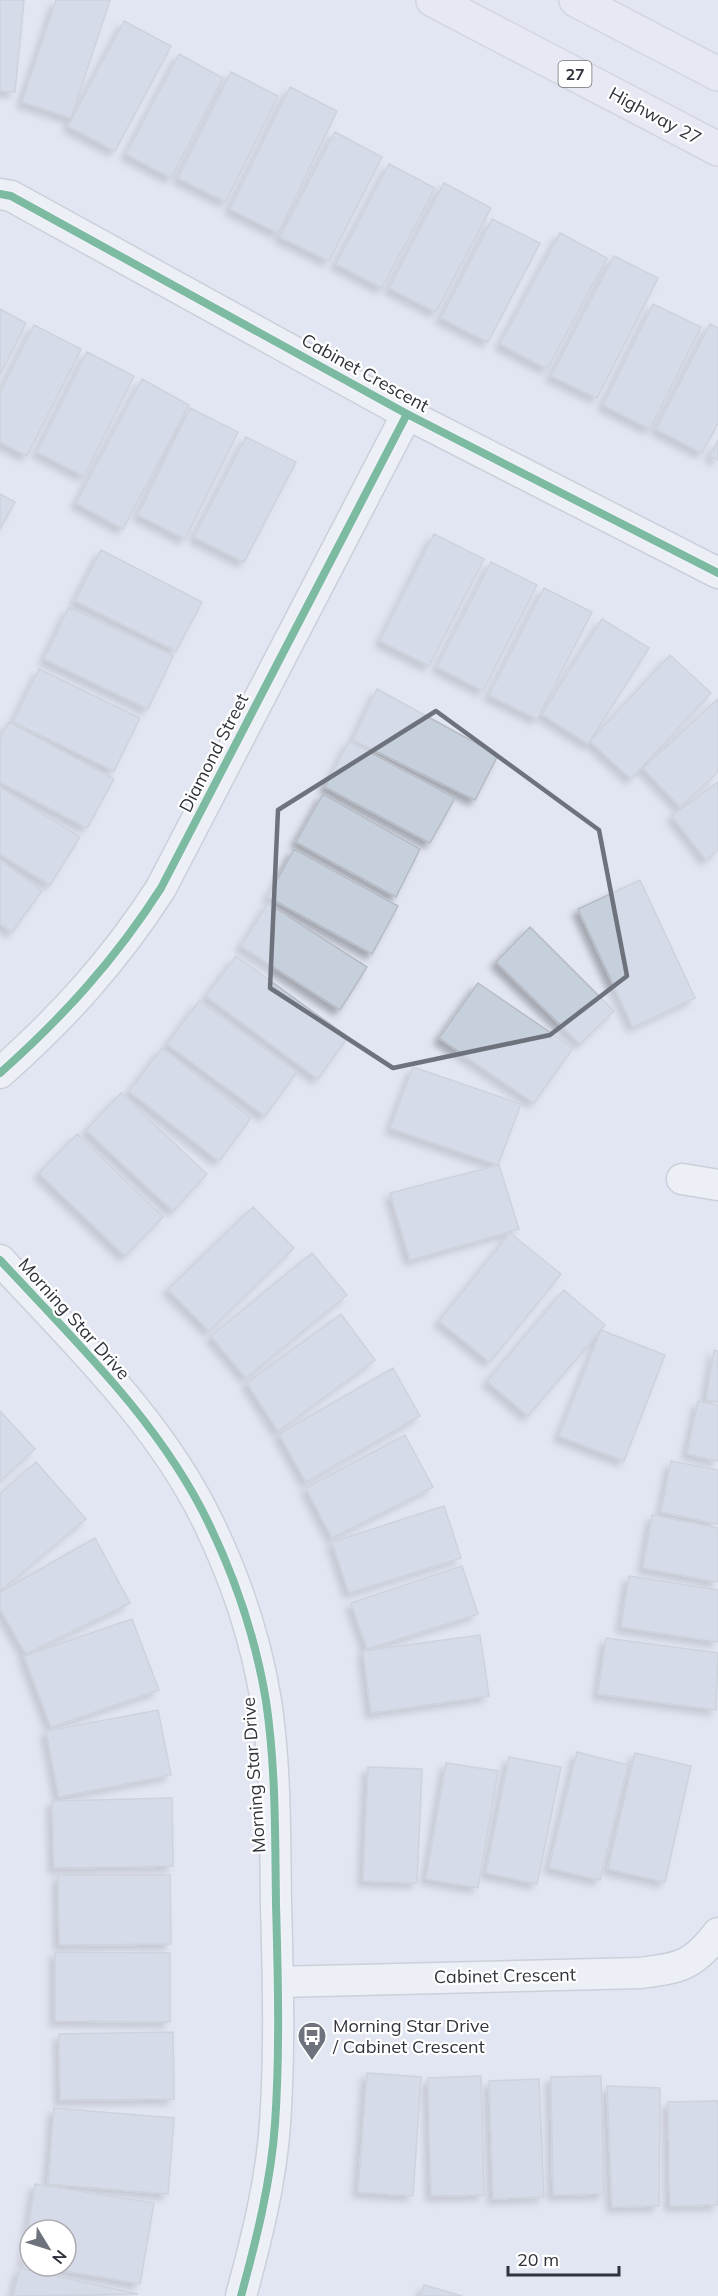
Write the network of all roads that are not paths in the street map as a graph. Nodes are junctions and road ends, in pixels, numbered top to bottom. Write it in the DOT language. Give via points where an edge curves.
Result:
graph roads {
  1 [pos="433,0"];
  2 [pos="576,0"];
  3 [pos="718,74"];
  4 [pos="718,149"];
  5 [pos="0,194"];
  6 [pos="407,414"];
  7 [pos="718,573"];
  8 [pos="0,1073"];
  9 [pos="682,1179"];
  10 [pos="718,1185"];
  11 [pos="0,1260"];
  12 [pos="718,1933"];
  13 [pos="278,1982"];
  14 [pos="242,2296"];
  1 -- 4 [label="main road, Highway 27 / 27"];
  2 -- 3 [label="main road"];
  5 -- 6 [label="street, Cabinet Crescent" via="11,196"];
  6 -- 7 [label="street, Cabinet Crescent"];
  6 -- 8 [label="street, Diamond Street" via="161,888 131,936 92,984"];
  9 -- 10 [label="street"];
  11 -- 13 [label="street, Morning Star Drive" via="152,1432 209,1523 239,1595 266,1700 272,1760"];
  12 -- 13 [label="street, Cabinet Crescent" via="701,1955 676,1968 640,1973"];
  13 -- 14 [label="street, Morning Star Drive" via="275,2126"];
}
